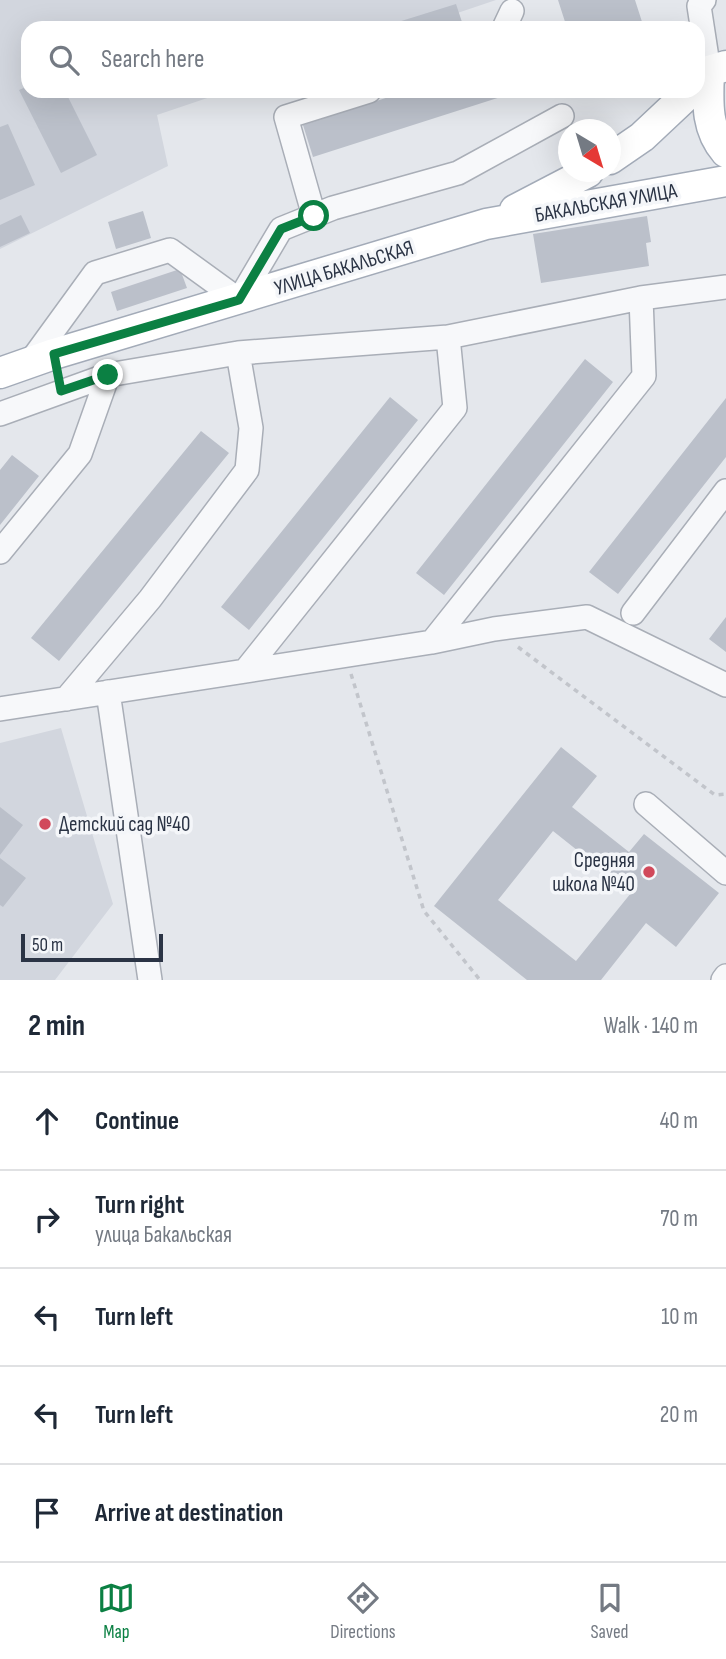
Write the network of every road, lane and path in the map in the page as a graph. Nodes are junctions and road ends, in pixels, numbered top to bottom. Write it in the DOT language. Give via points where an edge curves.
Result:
graph roads {
  1 [pos="704,0"];
  2 [pos="701,21"];
  3 [pos="705,43"];
  4 [pos="710,73"];
  5 [pos="347,98"];
  6 [pos="683,98"];
  7 [pos="562,116"];
  8 [pos="621,152"];
  9 [pos="726,152"];
  10 [pos="726,181"];
  11 [pos="568,182"];
  12 [pos="314,216"];
  13 [pos="486,224"];
  14 [pos="726,287"];
  15 [pos="641,298"];
  16 [pos="239,300"];
  17 [pos="449,337"];
  18 [pos="238,353"];
  19 [pos="42,358"];
  20 [pos="0,373"];
  21 [pos="108,375"];
  22 [pos="61,391"];
  23 [pos="0,414"];
  24 [pos="726,491"];
  25 [pos="0,552"];
  26 [pos="633,613"];
  27 [pos="494,629"];
  28 [pos="432,642"];
  29 [pos="346,657"];
  30 [pos="245,671"];
  31 [pos="726,685"];
  32 [pos="107,692"];
  33 [pos="66,699"];
  34 [pos="0,709"];
  35 [pos="726,794"];
  36 [pos="646,804"];
  37 [pos="726,873"];
  38 [pos="150,980"];
  39 [pos="480,980"];
  1 -- 2 [label="lane" via="699,6"];
  3 -- 4 [label="lane"];
  4 -- 9 [label="main road" via="710,124"];
  5 -- 12 [label="lane" via="286,117"];
  6 -- 8 [label="main road"];
  7 -- 12 [label="lane" via="458,173"];
  10 -- 13 [label="main road, БАКАЛЬСКАЯ УЛИЦА"];
  11 -- 13 [label="main road"];
  12 -- 16 [label="lane" via="281,229"];
  13 -- 16 [label="main road, УЛИЦА БАКАЛЬСКАЯ"];
  14 -- 15 [label="lane"];
  15 -- 17 [label="lane"];
  15 -- 28 [label="lane" via="644,376"];
  16 -- 19 [label="main road, УЛИЦА БАКАЛЬСКАЯ"];
  16 -- 19 [label="lane" via="170,250 94,273"];
  17 -- 18 [label="lane"];
  17 -- 30 [label="lane" via="455,408"];
  18 -- 21 [label="lane"];
  18 -- 33 [label="lane" via="251,428 247,470 150,599"];
  19 -- 20 [label="main road, УЛИЦА БАКАЛЬСКАЯ"];
  19 -- 22 [label="lane"];
  21 -- 22 [label="lane"];
  21 -- 25 [label="lane" via="80,454"];
  22 -- 23 [label="lane"];
  24 -- 26 [label="lane"];
  27 -- 28 [label="lane"];
  27 -- 31 [label="lane" via="587,617"];
  27 -- 35 [label="path" via="715,795"];
  28 -- 29 [label="lane"];
  29 -- 30 [label="lane"];
  29 -- 39 [label="path" via="424,911"];
  30 -- 32 [label="lane"];
  32 -- 33 [label="lane"];
  32 -- 38 [label="lane"];
  33 -- 34 [label="lane"];
  36 -- 37 [label="lane"];
}
